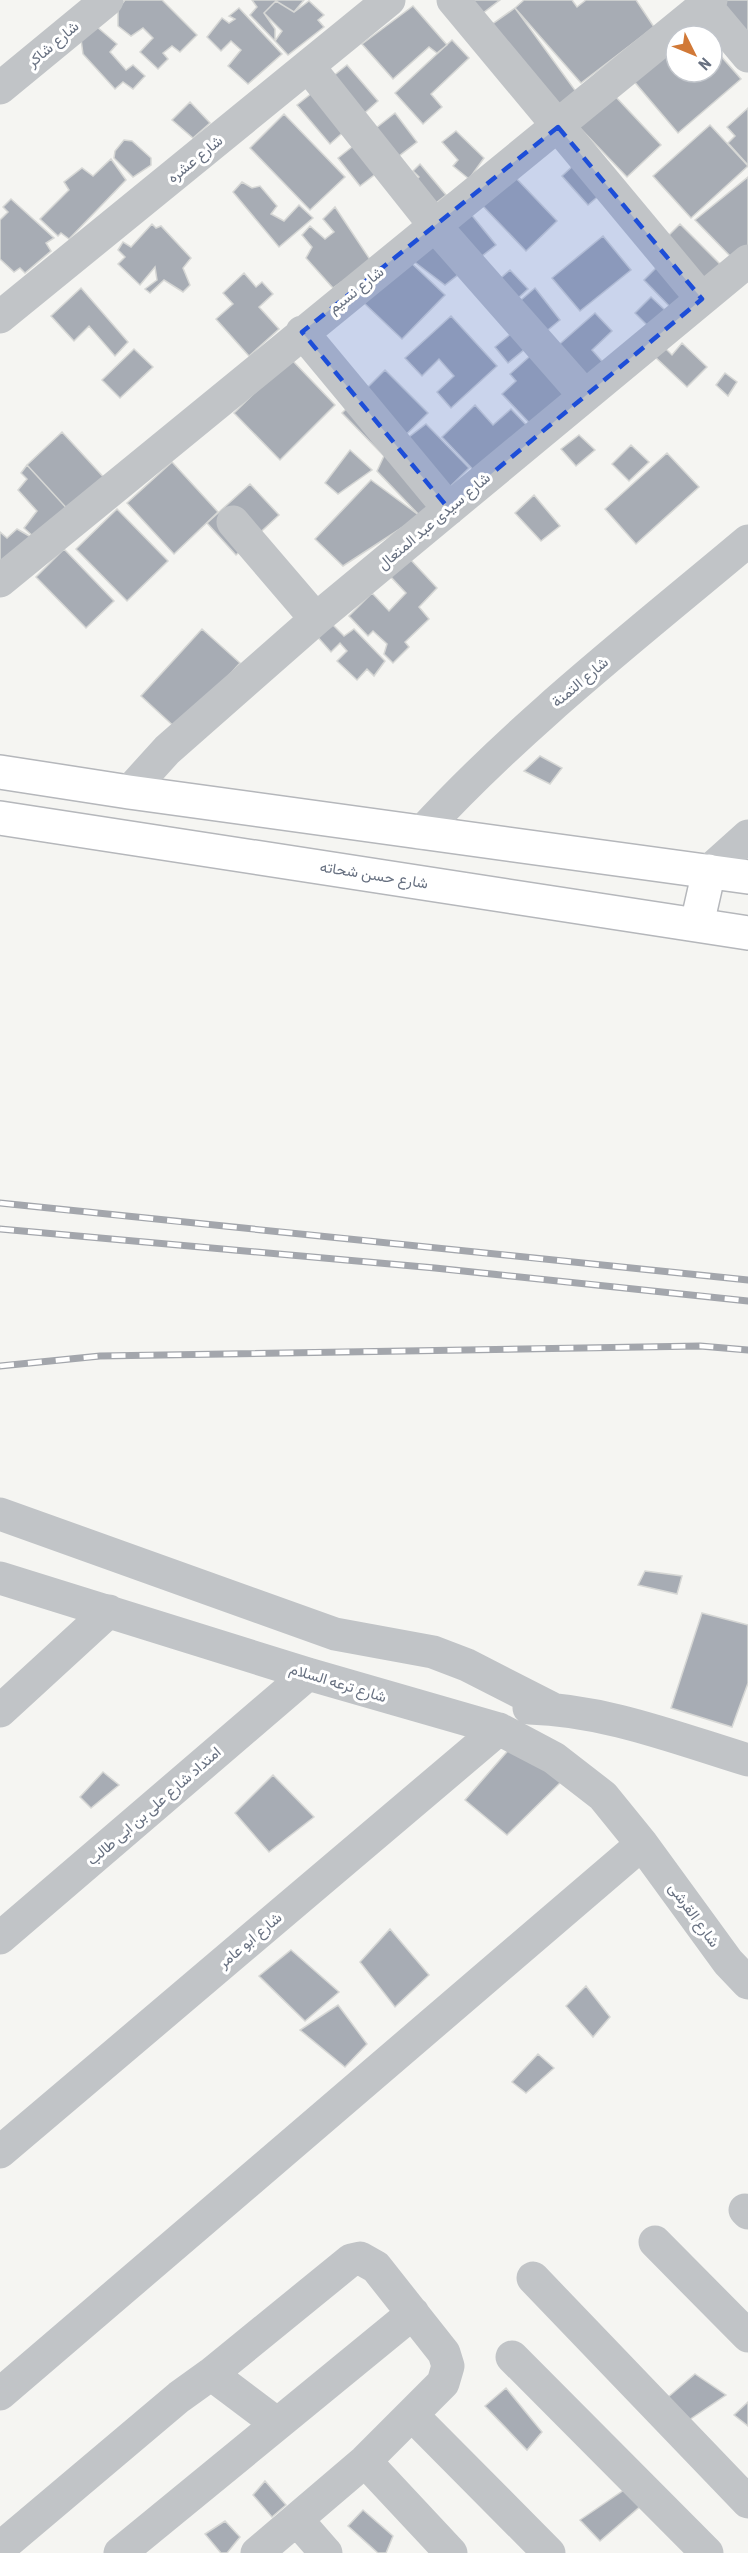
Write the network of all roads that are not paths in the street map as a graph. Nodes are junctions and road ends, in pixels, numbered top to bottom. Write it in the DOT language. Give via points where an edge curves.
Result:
graph roads {
  1 [pos="107,0"];
  2 [pos="389,0"];
  3 [pos="453,0"];
  4 [pos="708,3"];
  5 [pos="748,56"];
  6 [pos="308,66"];
  7 [pos="0,88"];
  8 [pos="558,126"];
  9 [pos="436,227"];
  10 [pos="748,261"];
  11 [pos="702,299"];
  12 [pos="0,317"];
  13 [pos="302,332"];
  14 [pos="585,396"];
  15 [pos="449,509"];
  16 [pos="233,522"];
  17 [pos="748,541"];
  18 [pos="0,581"];
  19 [pos="316,619"];
  20 [pos="0,772"];
  21 [pos="129,792"];
  22 [pos="0,818"];
  23 [pos="421,833"];
  24 [pos="748,836"];
  25 [pos="708,872"];
  26 [pos="748,877"];
  27 [pos="697,924"];
  28 [pos="748,933"];
  29 [pos="0,1514"];
  30 [pos="0,1578"];
  31 [pos="109,1611"];
  32 [pos="308,1674"];
  33 [pos="551,1708"];
  34 [pos="0,1712"];
  35 [pos="437,1712"];
  36 [pos="499,1729"];
  37 [pos="748,1760"];
  38 [pos="642,1844"];
  39 [pos="0,1938"];
  40 [pos="748,1983"];
  41 [pos="0,2152"];
  42 [pos="655,2242"];
  43 [pos="532,2278"];
  44 [pos="413,2313"];
  45 [pos="748,2336"];
  46 [pos="512,2356"];
  47 [pos="211,2374"];
  48 [pos="0,2394"];
  49 [pos="412,2415"];
  50 [pos="276,2423"];
  51 [pos="365,2461"];
  52 [pos="748,2502"];
  53 [pos="297,2520"];
  54 [pos="0,2548"];
  55 [pos="120,2553"];
  56 [pos="257,2553"];
  57 [pos="326,2553"];
  58 [pos="451,2553"];
  59 [pos="549,2553"];
  60 [pos="707,2553"];
  1 -- 7 [label="street, شارع شاكر"];
  2 -- 6 [label="street, شارع عشره"];
  3 -- 8 [label="street"];
  4 -- 5 [label="street"];
  4 -- 8 [label="street, شارع نسيم"];
  6 -- 9 [label="street"];
  6 -- 12 [label="street, شارع عشره"];
  8 -- 9 [label="street, شارع نسيم"];
  8 -- 11 [label="street"];
  9 -- 13 [label="street, شارع نسيم"];
  9 -- 14 [label="street"];
  10 -- 11 [label="street, شارع سيدى عبد المتعال"];
  11 -- 14 [label="street, شارع سيدى عبد المتعال"];
  13 -- 15 [label="street"];
  13 -- 18 [label="street, شارع نسيم"];
  14 -- 15 [label="street, شارع سيدى عبد المتعال"];
  15 -- 19 [label="street, شارع سيدى عبد المتعال"];
  16 -- 19 [label="street"];
  17 -- 23 [label="street, شارع التمنة" via="556,702 463,787"];
  19 -- 21 [label="street, شارع سيدى عبد المتعال" via="167,750"];
  20 -- 21 [label="main road"];
  21 -- 23 [label="main road"];
  22 -- 27 [label="main road, شارع حسن شحاته"];
  23 -- 25 [label="main road"];
  24 -- 25 [label="street"];
  25 -- 26 [label="main road"];
  25 -- 27 [label="main road"];
  27 -- 28 [label="main road, شارع حسن شحاته"];
  29 -- 33 [label="street" via="335,1634 434,1652"];
  30 -- 31 [label="street, شارع ترعه السلام"];
  31 -- 32 [label="street, شارع ترعه السلام"];
  31 -- 34 [label="street"];
  32 -- 35 [label="street, شارع ترعه السلام"];
  32 -- 39 [label="street, امتداد شارع على بن ابى طالب"];
  33 -- 35 [label="street"];
  33 -- 37 [label="street" via="608,1716"];
  35 -- 36 [label="street, شارع ترعه السلام"];
  36 -- 38 [label="street, شارع ترعه السلام" via="554,1758 603,1796"];
  36 -- 41 [label="street, شارع ابو عامر"];
  38 -- 40 [label="street, شارع القرشى" via="728,1962"];
  38 -- 48 [label="street"];
  42 -- 45 [label="street"];
  43 -- 52 [label="street"];
  44 -- 47 [label="street" via="376,2267 360,2258 351,2260"];
  44 -- 49 [label="street" via="444,2353 448,2366 443,2383"];
  44 -- 50 [label="street"];
  46 -- 60 [label="street"];
  47 -- 50 [label="street"];
  47 -- 54 [label="street"];
  49 -- 51 [label="street"];
  49 -- 59 [label="street"];
  50 -- 55 [label="street"];
  51 -- 53 [label="street"];
  51 -- 58 [label="street"];
  53 -- 56 [label="street"];
  53 -- 57 [label="street"];
}
